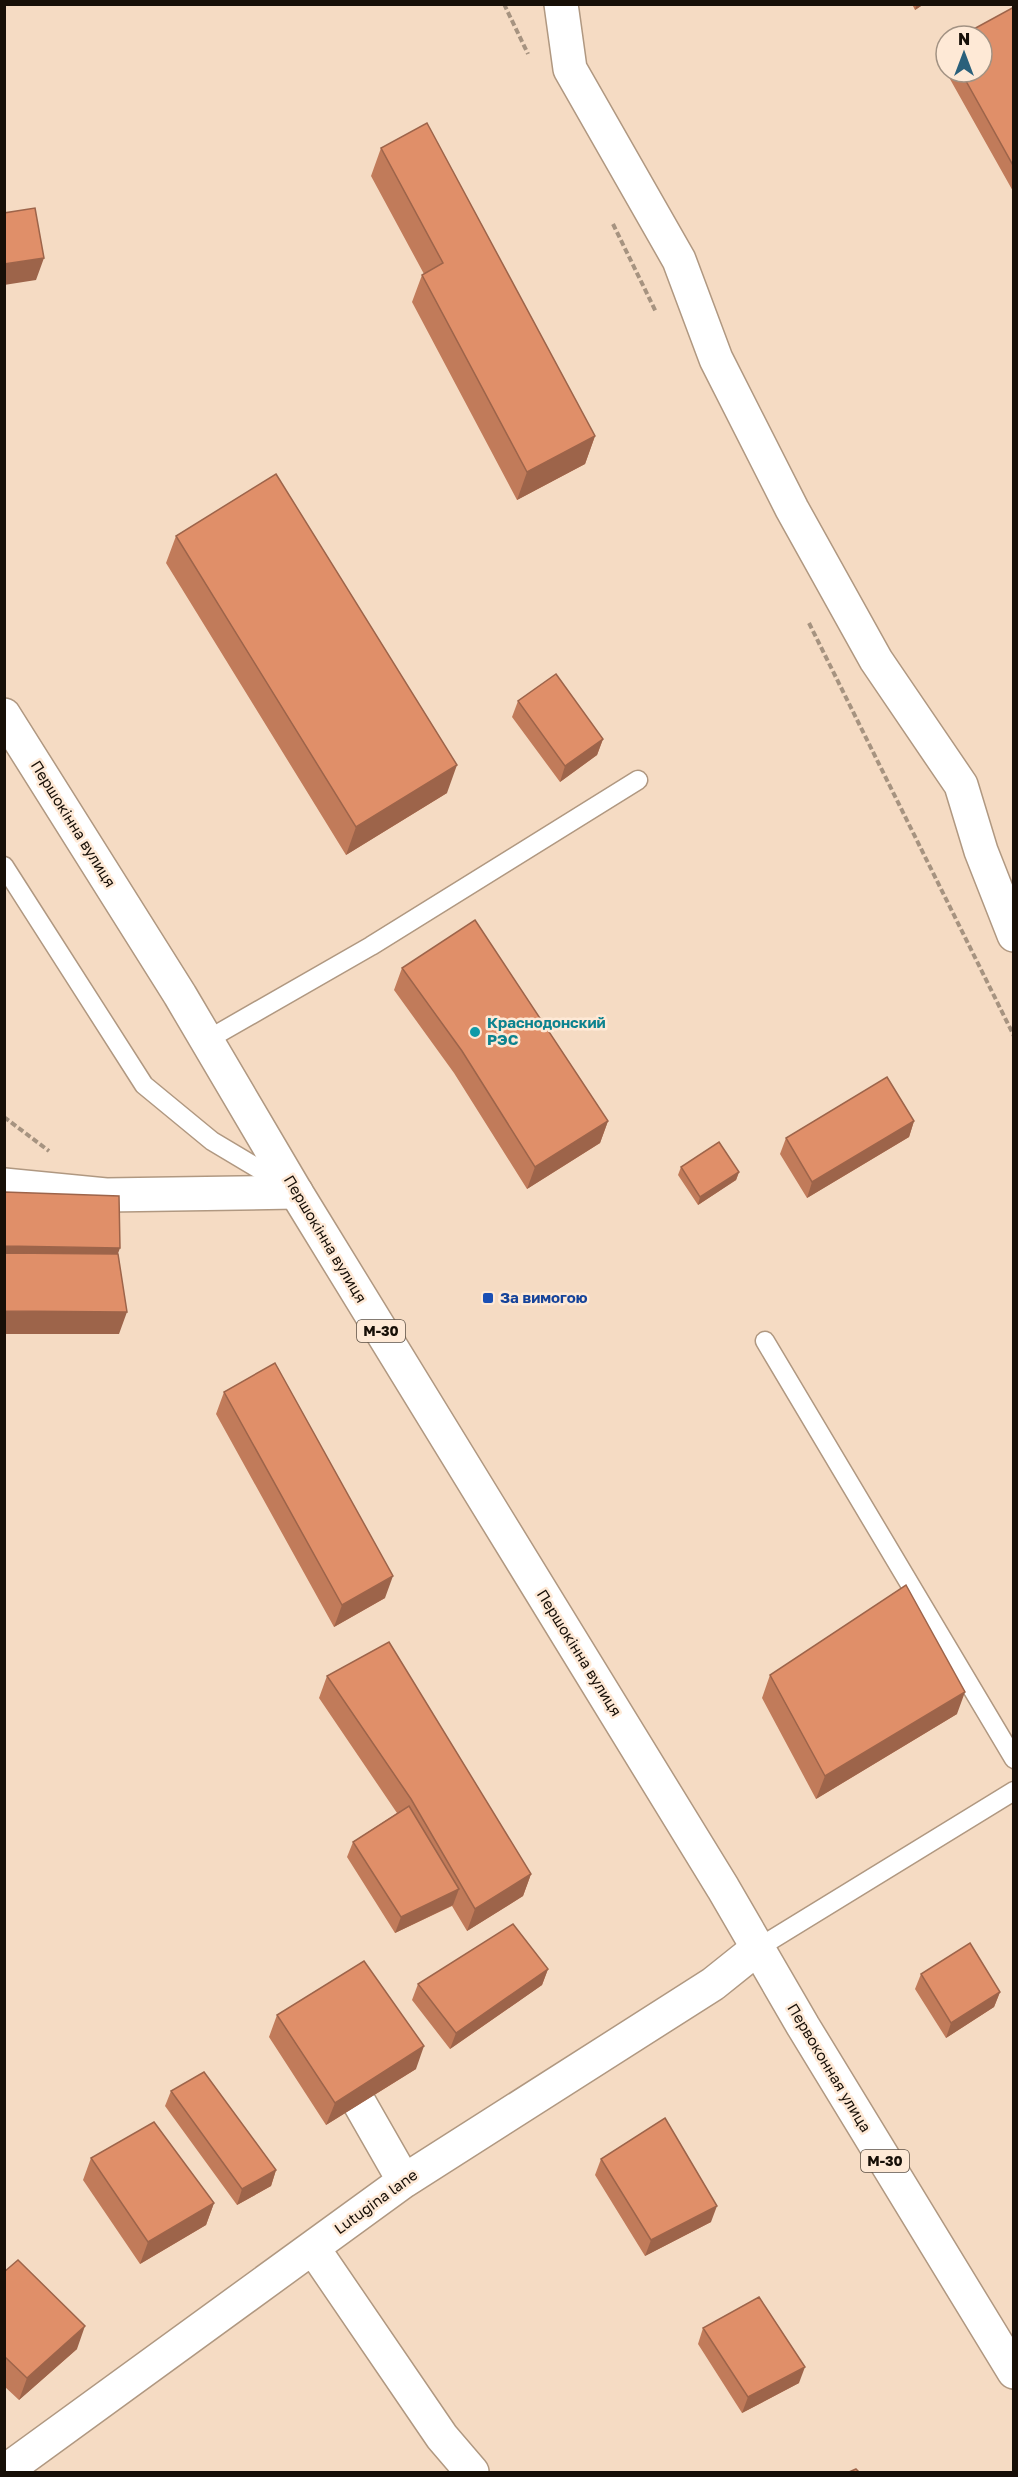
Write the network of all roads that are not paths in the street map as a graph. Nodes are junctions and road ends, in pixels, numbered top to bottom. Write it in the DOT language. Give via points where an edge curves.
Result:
graph roads {
  1 [pos="561,4"];
  2 [pos="6,721"];
  3 [pos="638,780"];
  4 [pos="4,867"];
  5 [pos="1014,935"];
  6 [pos="207,1040"];
  7 [pos="4,1185"];
  8 [pos="296,1192"];
  9 [pos="765,1341"];
  10 [pos="1014,1759"];
  11 [pos="1014,1791"];
  12 [pos="758,1948"];
  13 [pos="360,2104"];
  14 [pos="404,2181"];
  15 [pos="313,2248"];
  16 [pos="1014,2372"];
  17 [pos="4,2472"];
  18 [pos="472,2472"];
  1 -- 5 [label="main road" via="570,69 679,260 716,359 797,519 876,660 961,785 981,851"];
  2 -- 6 [label="main road, Першокінна вулиця / М-30"];
  3 -- 6 [label="lane" via="371,946"];
  4 -- 8 [label="lane" via="144,1084 212,1141"];
  6 -- 8 [label="main road, Першокінна вулиця / М-30"];
  7 -- 8 [label="main road" via="106,1195"];
  8 -- 12 [label="main road, Першокінна вулиця / М-30"];
  9 -- 10 [label="lane"];
  11 -- 12 [label="lane"];
  12 -- 14 [label="main road, Lutugina lane" via="713,1983"];
  12 -- 16 [label="main road, Первоконная улица / М-30"];
  13 -- 14 [label="main road"];
  14 -- 15 [label="main road, Lutugina lane"];
  15 -- 17 [label="main road, Lutugina lane"];
  15 -- 18 [label="main road" via="442,2437"];
}
